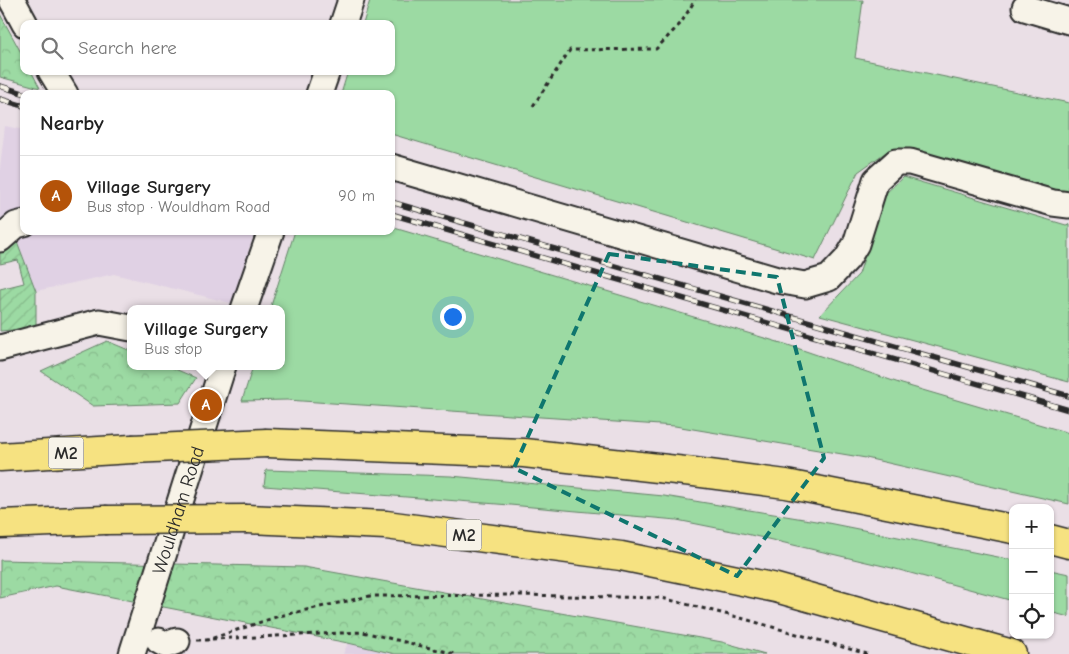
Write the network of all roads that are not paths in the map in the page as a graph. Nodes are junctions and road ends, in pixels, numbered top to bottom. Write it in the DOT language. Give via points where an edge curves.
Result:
graph roads {
  1 [pos="12,0"];
  2 [pos="351,0"];
  3 [pos="1025,8"];
  4 [pos="23,20"];
  5 [pos="344,20"];
  6 [pos="1069,21"];
  7 [pos="54,75"];
  8 [pos="326,75"];
  9 [pos="63,90"];
  10 [pos="320,90"];
  11 [pos="395,168"];
  12 [pos="1069,205"];
  13 [pos="20,224"];
  14 [pos="270,235"];
  15 [pos="0,238"];
  16 [pos="245,305"];
  17 [pos="127,327"];
  18 [pos="0,348"];
  19 [pos="222,370"];
  20 [pos="0,457"];
  21 [pos="0,524"];
  22 [pos="1009,529"];
  23 [pos="1054,540"];
  24 [pos="1069,544"];
  25 [pos="132,654"];
  26 [pos="1012,654"];
  1 -- 4 [label="street"];
  2 -- 5 [label="street"];
  3 -- 6 [label="street"];
  7 -- 9 [label="street"];
  8 -- 10 [label="street"];
  11 -- 12 [label="street" via="777,280 805,285 829,278 847,259 856,244 876,180 896,162 910,162"];
  13 -- 15 [label="street"];
  14 -- 16 [label="street"];
  17 -- 18 [label="street" via="99,322"];
  19 -- 25 [label="street, Wouldham Road"];
  20 -- 22 [label="highway, M2, bridge" via="267,443 524,453 786,484"];
  21 -- 26 [label="highway, M2, bridge" via="248,519 386,525 621,556 679,567 776,588"];
  23 -- 24 [label="highway"];
}
